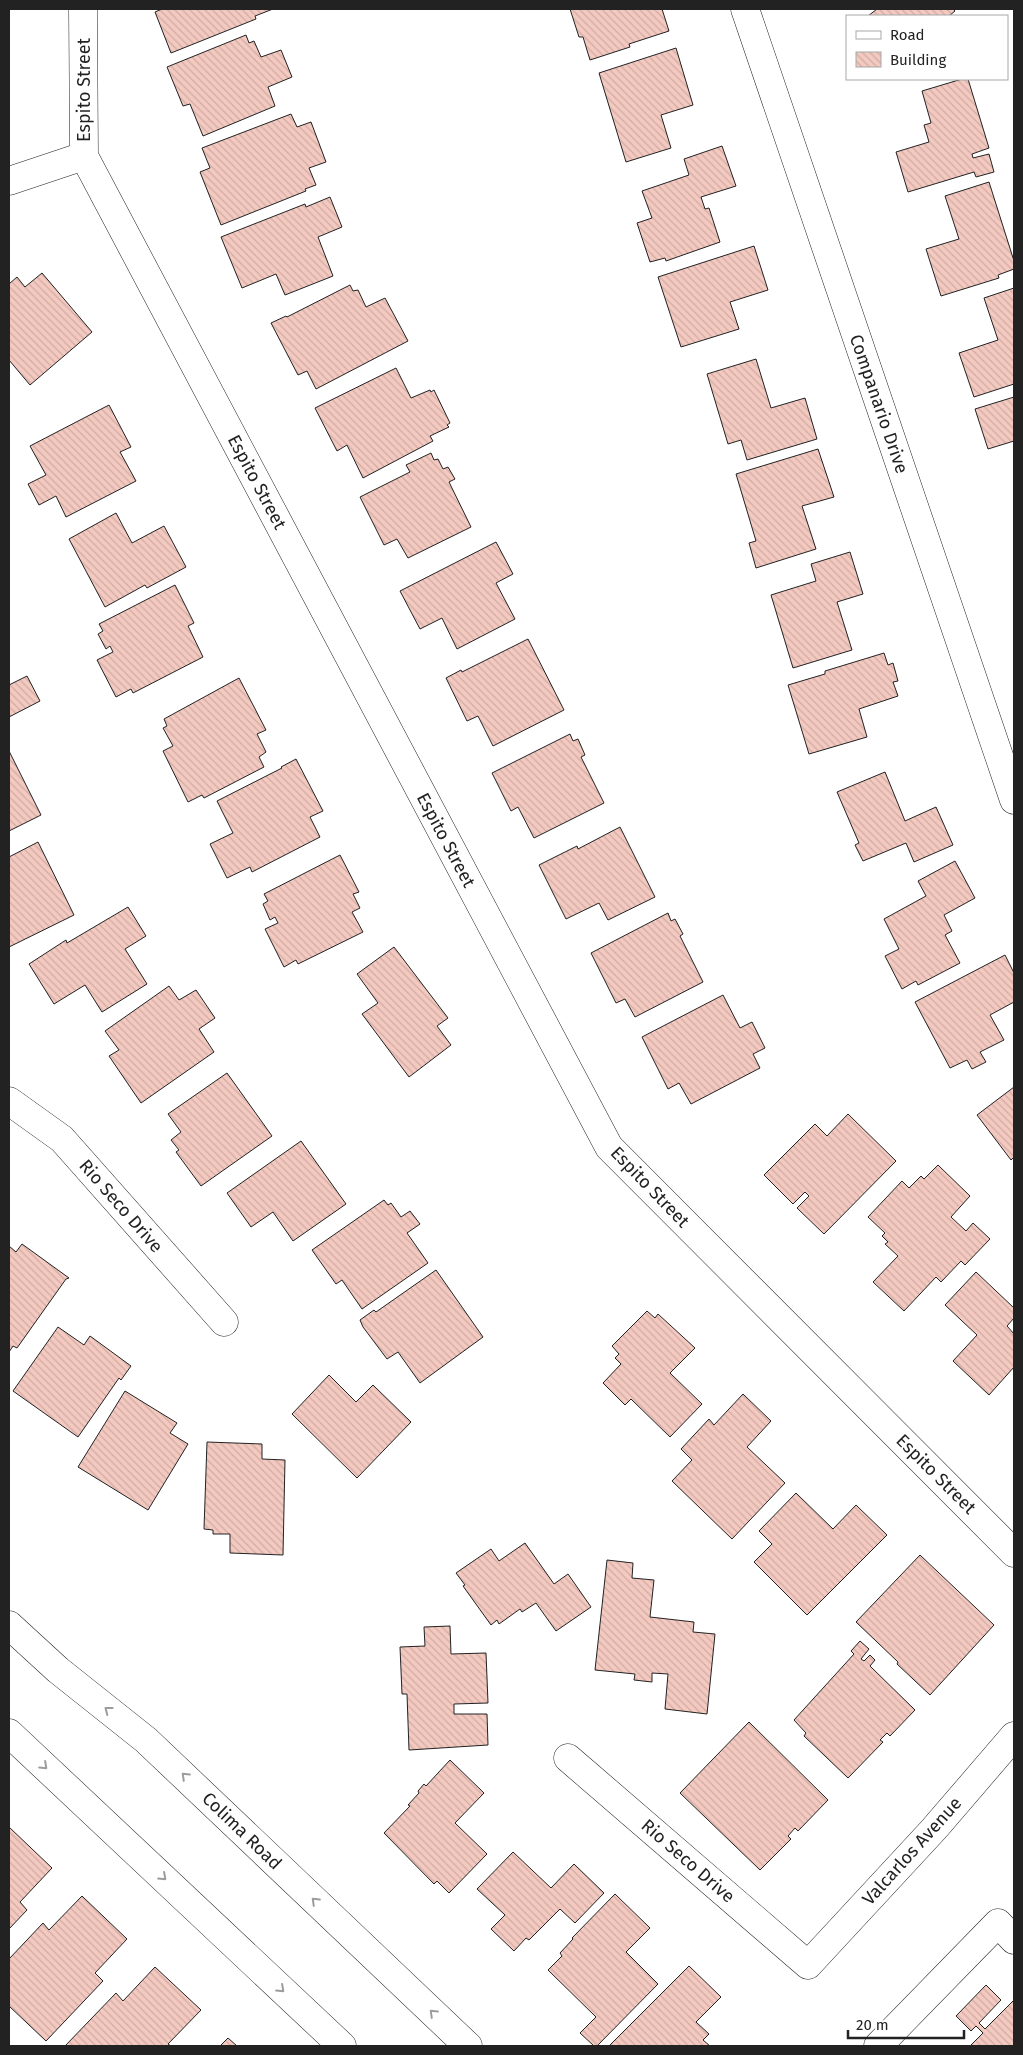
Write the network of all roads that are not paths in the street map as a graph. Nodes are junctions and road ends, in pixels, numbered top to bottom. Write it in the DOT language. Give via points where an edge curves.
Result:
graph roads {
  1 [pos="83,9"];
  2 [pos="745,9"];
  3 [pos="84,156"];
  4 [pos="9,181"];
  5 [pos="1014,800"];
  6 [pos="9,1101"];
  7 [pos="224,1322"];
  8 [pos="1014,1553"];
  9 [pos="9,1625"];
  10 [pos="9,1732"];
  11 [pos="1014,1736"];
  12 [pos="568,1758"];
  13 [pos="1014,1940"];
  14 [pos="808,1965"];
  15 [pos="342,2046"];
  16 [pos="468,2046"];
  17 [pos="878,2046"];
  1 -- 3 [label="street, Espito Street"];
  2 -- 5 [label="street, Companario Drive"];
  3 -- 4 [label="street"];
  3 -- 8 [label="street, Espito Street" via="609,1147"];
  6 -- 7 [label="street, Rio Seco Drive" via="62,1139"];
  16 -- 9 [label="street, Colima Road, one-way" via="146,1740 58,1670"];
  10 -- 15 [label="street, one-way"];
  11 -- 14 [label="street, Valcarlos Avenue" via="934,1829"];
  12 -- 14 [label="street, Rio Seco Drive"];
  13 -- 17 [label="street" via="998,1923"];
}
